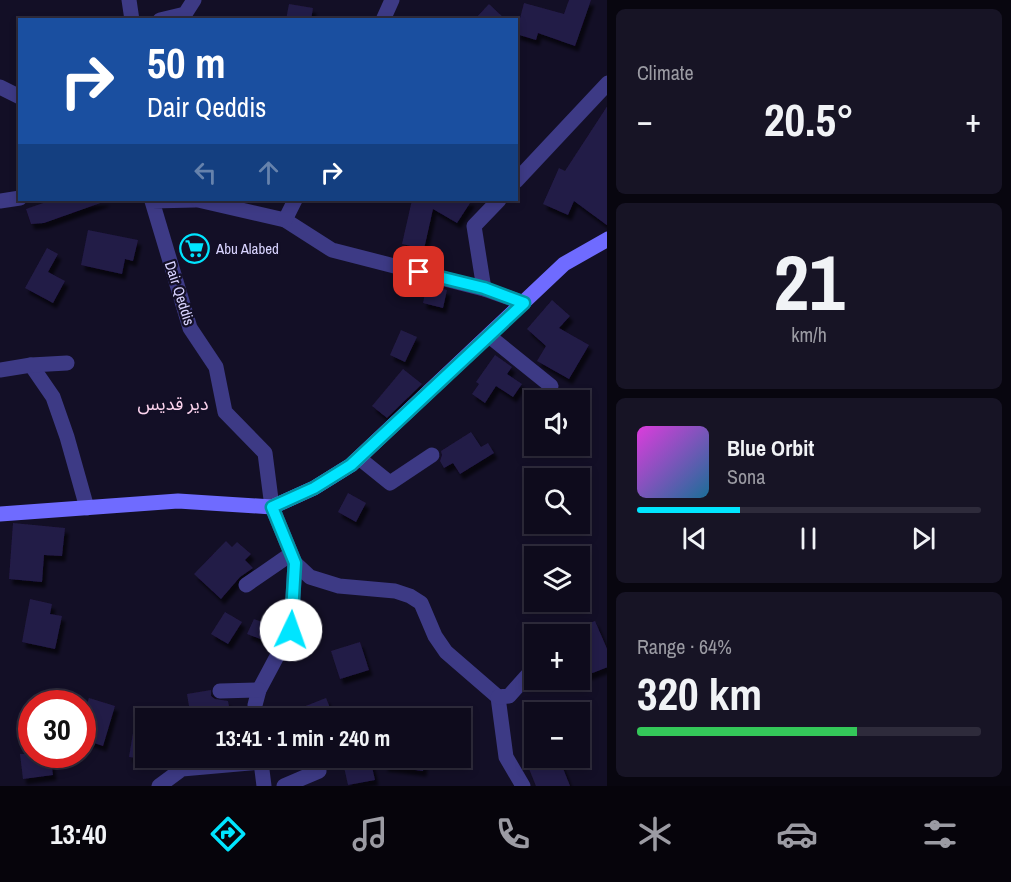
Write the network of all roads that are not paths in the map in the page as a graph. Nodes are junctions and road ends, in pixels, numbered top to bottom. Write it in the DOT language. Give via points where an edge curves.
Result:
graph roads {
  1 [pos="129,0"];
  2 [pos="194,0"];
  3 [pos="392,0"];
  4 [pos="132,18"];
  5 [pos="168,18"];
  6 [pos="384,18"];
  7 [pos="607,84"];
  8 [pos="0,87"];
  9 [pos="18,96"];
  10 [pos="518,179"];
  11 [pos="18,198"];
  12 [pos="0,201"];
  13 [pos="150,201"];
  14 [pos="200,201"];
  15 [pos="294,201"];
  16 [pos="498,201"];
  17 [pos="285,220"];
  18 [pos="607,240"];
  19 [pos="484,288"];
  20 [pos="524,303"];
  21 [pos="489,336"];
  22 [pos="68,363"];
  23 [pos="31,365"];
  24 [pos="0,370"];
  25 [pos="551,386"];
  26 [pos="432,455"];
  27 [pos="359,458"];
  28 [pos="272,507"];
  29 [pos="87,508"];
  30 [pos="0,514"];
  31 [pos="293,558"];
  32 [pos="246,585"];
  33 [pos="524,679"];
  34 [pos="259,690"];
  35 [pos="220,691"];
  36 [pos="498,697"];
  37 [pos="255,708"];
  38 [pos="191,768"];
  39 [pos="261,768"];
  40 [pos="319,771"];
  41 [pos="159,786"];
  42 [pos="264,786"];
  43 [pos="284,786"];
  44 [pos="523,786"];
  1 -- 4 [label="street"];
  2 -- 5 [label="street" via="185,14"];
  3 -- 6 [label="street"];
  7 -- 10 [label="street"];
  8 -- 9 [label="street"];
  11 -- 12 [label="street"];
  13 -- 28 [label="street, Dair Qeddis" via="190,328 216,367 225,412 265,453"];
  14 -- 17 [label="street, Dair Qeddis"];
  15 -- 17 [label="street"];
  16 -- 19 [label="street" via="474,226"];
  17 -- 19 [label="street, Dair Qeddis" via="332,250"];
  18 -- 20 [label="main road" via="564,264"];
  19 -- 20 [label="street, Dair Qeddis"];
  20 -- 21 [label="main road"];
  21 -- 25 [label="street"];
  21 -- 27 [label="main road"];
  22 -- 23 [label="street"];
  23 -- 24 [label="street"];
  23 -- 29 [label="street" via="53,397"];
  26 -- 27 [label="street" via="390,483"];
  27 -- 28 [label="main road" via="314,488"];
  28 -- 29 [label="main road" via="178,501"];
  28 -- 31 [label="street, Dair Qeddis"];
  29 -- 30 [label="main road"];
  31 -- 32 [label="street"];
  31 -- 34 [label="street" via="291,630"];
  31 -- 36 [label="street" via="310,577 339,586 396,591 421,603 446,652"];
  33 -- 36 [label="street" via="509,696"];
  34 -- 35 [label="street"];
  34 -- 37 [label="street"];
  36 -- 44 [label="street" via="506,757"];
  38 -- 41 [label="street" via="182,769"];
  39 -- 42 [label="street"];
  40 -- 43 [label="street"];
}
